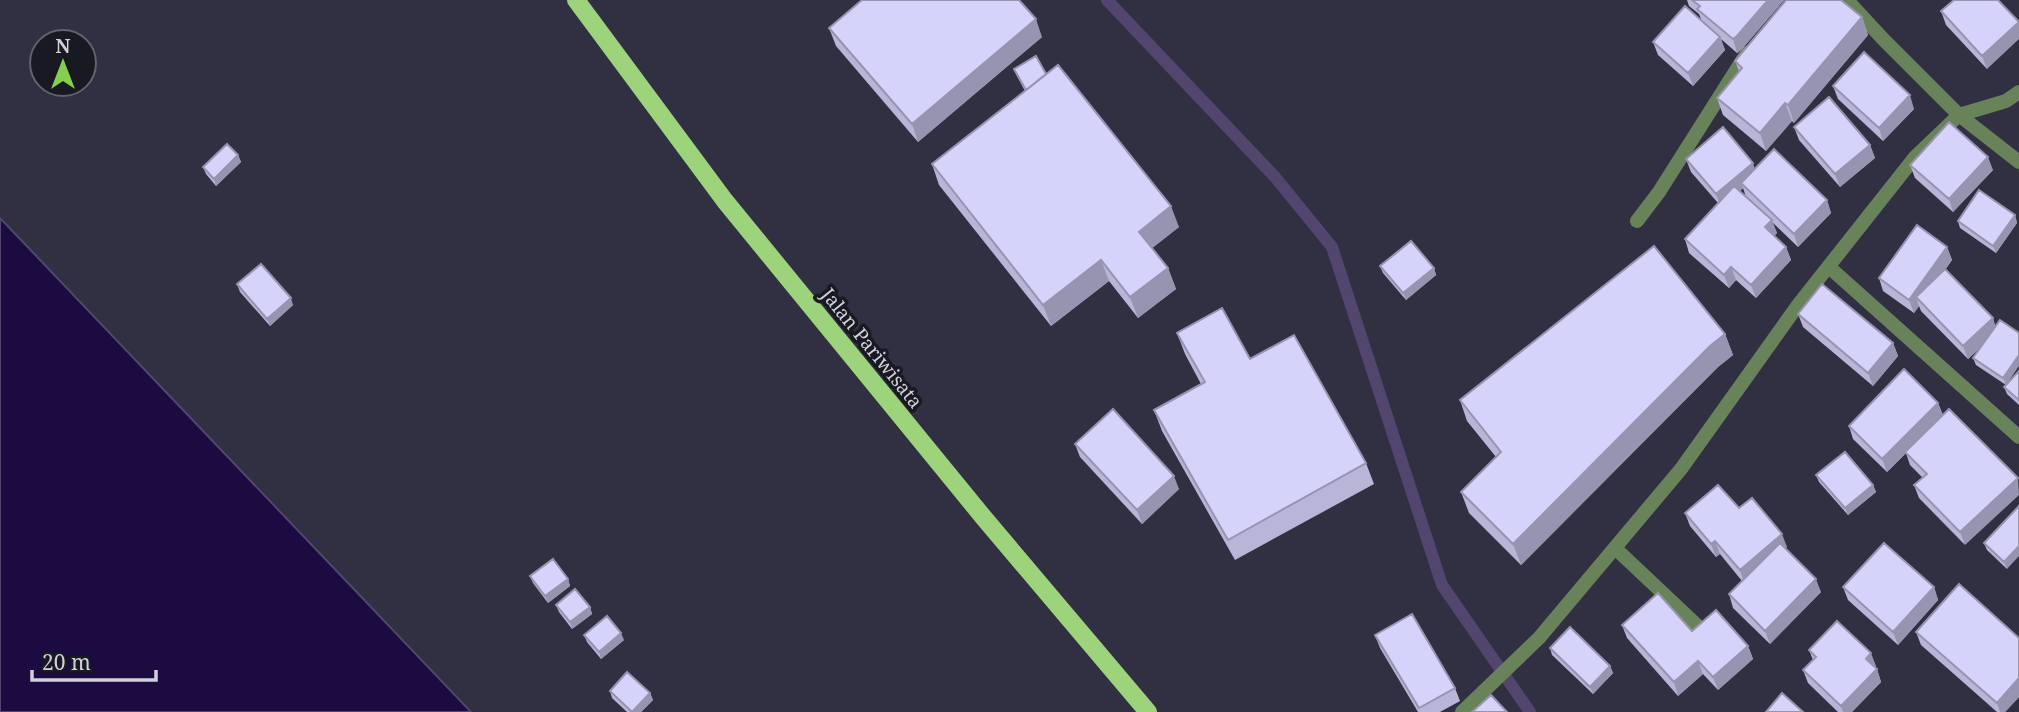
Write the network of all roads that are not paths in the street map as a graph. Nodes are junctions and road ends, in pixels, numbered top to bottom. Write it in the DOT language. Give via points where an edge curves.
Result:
graph roads {
  1 [pos="576,0"];
  2 [pos="1847,0"];
  3 [pos="1761,38"];
  4 [pos="2019,92"];
  5 [pos="1959,115"];
  6 [pos="2019,162"];
  7 [pos="1637,221"];
  8 [pos="1829,267"];
  9 [pos="2019,437"];
  10 [pos="1615,548"];
  11 [pos="1702,630"];
  12 [pos="1467,708"];
  13 [pos="1149,712"];
  1 -- 13 [label="main road, Jalan Pariwisata" via="725,201 975,508"];
  2 -- 5 [label="street"];
  3 -- 7 [label="street"];
  4 -- 5 [label="street" via="2006,101"];
  5 -- 6 [label="street"];
  5 -- 8 [label="street" via="1915,157"];
  8 -- 9 [label="street"];
  8 -- 10 [label="street" via="1681,469"];
  10 -- 11 [label="street"];
  10 -- 12 [label="street" via="1539,638"];
}
